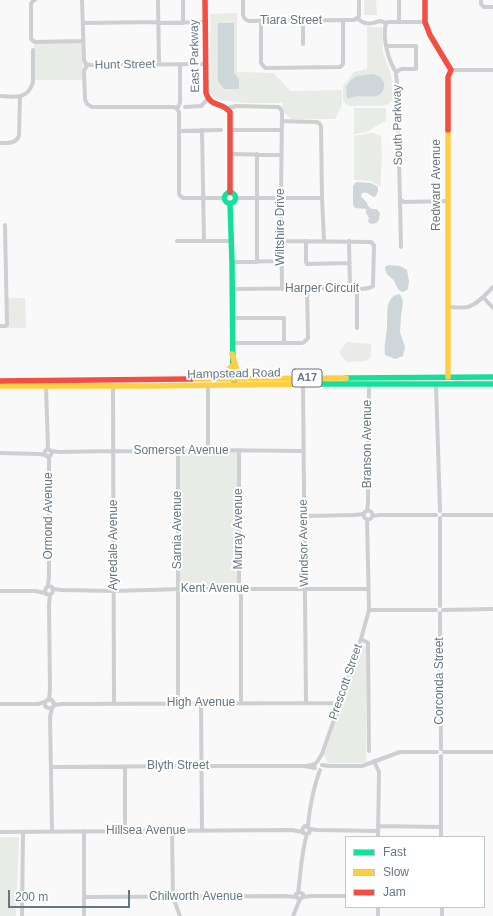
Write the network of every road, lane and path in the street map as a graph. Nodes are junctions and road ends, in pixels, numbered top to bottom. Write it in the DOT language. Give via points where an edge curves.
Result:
graph roads {
  1 [pos="35,0"];
  2 [pos="82,0"];
  3 [pos="158,0"];
  4 [pos="183,0"];
  5 [pos="205,0"];
  6 [pos="243,0"];
  7 [pos="359,0"];
  8 [pos="399,0"];
  9 [pos="425,0"];
  10 [pos="481,0"];
  11 [pos="493,7"];
  12 [pos="343,20"];
  13 [pos="359,20"];
  14 [pos="261,21"];
  15 [pos="303,21"];
  16 [pos="159,22"];
  17 [pos="205,22"];
  18 [pos="399,22"];
  19 [pos="425,22"];
  20 [pos="83,23"];
  21 [pos="183,23"];
  22 [pos="386,23"];
  23 [pos="83,41"];
  24 [pos="303,44"];
  25 [pos="386,46"];
  26 [pos="33,50"];
  27 [pos="159,64"];
  28 [pos="180,64"];
  29 [pos="206,64"];
  30 [pos="87,65"];
  31 [pos="451,70"];
  32 [pos="493,70"];
  33 [pos="396,72"];
  34 [pos="0,96"];
  35 [pos="20,97"];
  36 [pos="208,99"];
  37 [pos="186,107"];
  38 [pos="228,108"];
  39 [pos="178,109"];
  40 [pos="282,122"];
  41 [pos="202,130"];
  42 [pos="221,130"];
  43 [pos="230,130"];
  44 [pos="282,130"];
  45 [pos="179,131"];
  46 [pos="0,143"];
  47 [pos="230,154"];
  48 [pos="257,154"];
  49 [pos="281,155"];
  50 [pos="230,192"];
  51 [pos="257,197"];
  52 [pos="203,198"];
  53 [pos="225,198"];
  54 [pos="236,198"];
  55 [pos="281,198"];
  56 [pos="322,198"];
  57 [pos="400,199"];
  58 [pos="448,201"];
  59 [pos="230,204"];
  60 [pos="5,225"];
  61 [pos="324,240"];
  62 [pos="177,241"];
  63 [pos="204,241"];
  64 [pos="231,241"];
  65 [pos="282,241"];
  66 [pos="306,241"];
  67 [pos="349,241"];
  68 [pos="401,247"];
  69 [pos="281,261"];
  70 [pos="232,262"];
  71 [pos="257,262"];
  72 [pos="350,263"];
  73 [pos="493,287"];
  74 [pos="308,288"];
  75 [pos="350,288"];
  76 [pos="232,289"];
  77 [pos="282,289"];
  78 [pos="357,289"];
  79 [pos="483,297"];
  80 [pos="448,307"];
  81 [pos="493,308"];
  82 [pos="232,318"];
  83 [pos="0,326"];
  84 [pos="357,328"];
  85 [pos="232,343"];
  86 [pos="284,343"];
  87 [pos="232,354"];
  88 [pos="232,366"];
  89 [pos="436,377"];
  90 [pos="448,377"];
  91 [pos="493,377"];
  92 [pos="369,378"];
  93 [pos="233,379"];
  94 [pos="0,381"];
  95 [pos="209,381"];
  96 [pos="246,382"];
  97 [pos="46,383"];
  98 [pos="113,383"];
  99 [pos="303,384"];
  100 [pos="436,384"];
  101 [pos="448,384"];
  102 [pos="493,384"];
  103 [pos="368,385"];
  104 [pos="0,386"];
  105 [pos="208,450"];
  106 [pos="114,451"];
  107 [pos="239,451"];
  108 [pos="303,451"];
  109 [pos="178,452"];
  110 [pos="0,453"];
  111 [pos="48,453"];
  112 [pos="368,515"];
  113 [pos="440,515"];
  114 [pos="493,515"];
  115 [pos="304,516"];
  116 [pos="178,589"];
  117 [pos="239,589"];
  118 [pos="368,589"];
  119 [pos="305,590"];
  120 [pos="0,591"];
  121 [pos="49,591"];
  122 [pos="114,591"];
  123 [pos="369,610"];
  124 [pos="440,610"];
  125 [pos="493,610"];
  126 [pos="361,639"];
  127 [pos="178,703"];
  128 [pos="201,703"];
  129 [pos="241,703"];
  130 [pos="306,703"];
  131 [pos="340,703"];
  132 [pos="0,704"];
  133 [pos="50,704"];
  134 [pos="114,704"];
  135 [pos="369,751"];
  136 [pos="441,752"];
  137 [pos="493,752"];
  138 [pos="374,761"];
  139 [pos="201,766"];
  140 [pos="318,766"];
  141 [pos="51,767"];
  142 [pos="125,767"];
  143 [pos="440,827"];
  144 [pos="378,828"];
  145 [pos="306,830"];
  146 [pos="52,831"];
  147 [pos="126,831"];
  148 [pos="172,831"];
  149 [pos="202,831"];
  150 [pos="0,832"];
  151 [pos="23,832"];
  152 [pos="84,832"];
  153 [pos="378,836"];
  154 [pos="441,836"];
  155 [pos="299,896"];
  156 [pos="345,896"];
  157 [pos="84,897"];
  158 [pos="173,897"];
  159 [pos="22,916"];
  160 [pos="84,916"];
  161 [pos="180,916"];
  162 [pos="293,916"];
  1 -- 23 [label="street" via="31,4 32,40"];
  2 -- 20 [label="street, Hunt Street"];
  3 -- 16 [label="street"];
  4 -- 21 [label="street"];
  5 -- 17 [label="main road, East Parkway"];
  6 -- 14 [label="street, Tiara Street" via="245,19"];
  7 -- 13 [label="street"];
  8 -- 18 [label="street"];
  9 -- 19 [label="main road"];
  10 -- 11 [label="street" via="484,7"];
  12 -- 13 [label="street, Tiara Street"];
  12 -- 14 [label="street" via="343,64 340,67 265,68 261,63"];
  12 -- 15 [label="street, Tiara Street"];
  13 -- 22 [label="street, Tiara Street" via="366,24 380,21"];
  14 -- 15 [label="street, Tiara Street"];
  15 -- 24 [label="street"];
  16 -- 20 [label="street"];
  16 -- 21 [label="street"];
  16 -- 27 [label="street"];
  17 -- 21 [label="street"];
  17 -- 29 [label="main road, East Parkway"];
  18 -- 19 [label="street, Tiara Street"];
  18 -- 22 [label="street, Tiara Street"];
  19 -- 31 [label="main road"];
  20 -- 23 [label="street, Hunt Street"];
  22 -- 25 [label="street"];
  23 -- 30 [label="street, Hunt Street" via="84,60"];
  25 -- 33 [label="street"];
  25 -- 33 [label="street, South Parkway" via="416,46 416,69 401,69"];
  26 -- 35 [label="street" via="33,84 28,92"];
  27 -- 28 [label="street, Hunt Street"];
  27 -- 30 [label="street, Hunt Street"];
  28 -- 29 [label="street, Hunt Street"];
  28 -- 39 [label="street"];
  29 -- 36 [label="main road, East Parkway"];
  30 -- 39 [label="street" via="84,71 85,99 92,107"];
  31 -- 32 [label="street"];
  31 -- 58 [label="main road, Redward Avenue" via="448,77"];
  33 -- 57 [label="street, South Parkway"];
  34 -- 35 [label="street"];
  35 -- 46 [label="street" via="19,136 14,143"];
  36 -- 37 [label="street" via="201,106"];
  36 -- 38 [label="main road, East Parkway"];
  38 -- 40 [label="street" via="278,107 282,112"];
  38 -- 43 [label="main road"];
  39 -- 45 [label="street"];
  40 -- 44 [label="street, Wiltshire Drive"];
  40 -- 56 [label="street" via="316,122 321,126"];
  41 -- 42 [label="street"];
  41 -- 45 [label="street"];
  41 -- 52 [label="street"];
  43 -- 44 [label="street"];
  43 -- 47 [label="main road"];
  44 -- 49 [label="street, Wiltshire Drive"];
  45 -- 52 [label="street" via="179,194 184,198"];
  47 -- 48 [label="street"];
  47 -- 50 [label="main road"];
  48 -- 49 [label="street"];
  48 -- 51 [label="street"];
  49 -- 55 [label="street, Wiltshire Drive"];
  50 -- 53 [label="main road"];
  50 -- 54 [label="main road" via="234,193"];
  51 -- 54 [label="street"];
  51 -- 55 [label="street"];
  51 -- 71 [label="street"];
  52 -- 53 [label="street"];
  52 -- 63 [label="street"];
  53 -- 59 [label="main road"];
  54 -- 59 [label="main road"];
  55 -- 56 [label="street"];
  55 -- 65 [label="street, Wiltshire Drive"];
  56 -- 61 [label="street"];
  57 -- 58 [label="street" via="404,202"];
  57 -- 68 [label="street, South Parkway"];
  58 -- 80 [label="main road, Redward Avenue"];
  59 -- 64 [label="main road"];
  60 -- 83 [label="street" via="7,325"];
  61 -- 66 [label="street, Harper Circuit"];
  61 -- 67 [label="street, Harper Circuit"];
  62 -- 63 [label="street"];
  63 -- 64 [label="street"];
  64 -- 70 [label="main road"];
  65 -- 66 [label="street, Harper Circuit"];
  65 -- 69 [label="street, Wiltshire Drive"];
  66 -- 72 [label="street" via="307,264"];
  67 -- 72 [label="street"];
  67 -- 78 [label="street, Harper Circuit" via="371,242 374,245 373,286"];
  69 -- 71 [label="street"];
  69 -- 77 [label="street, Wiltshire Drive"];
  70 -- 71 [label="street"];
  70 -- 76 [label="main road"];
  72 -- 75 [label="street"];
  73 -- 79 [label="street"];
  74 -- 75 [label="street, Harper Circuit"];
  74 -- 77 [label="street, Harper Circuit"];
  74 -- 86 [label="street" via="308,338 302,343"];
  75 -- 78 [label="street, Harper Circuit"];
  76 -- 77 [label="street, Harper Circuit"];
  76 -- 82 [label="main road"];
  78 -- 84 [label="street"];
  79 -- 80 [label="street" via="467,307"];
  79 -- 81 [label="street"];
  80 -- 90 [label="main road, Redward Avenue"];
  82 -- 85 [label="main road"];
  82 -- 86 [label="street" via="284,318"];
  85 -- 86 [label="street"];
  85 -- 87 [label="main road"];
  87 -- 88 [label="main road"];
  87 -- 96 [label="main road" via="237,371"];
  88 -- 93 [label="main road"];
  88 -- 95 [label="main road"];
  89 -- 90 [label="main road, Hampstead Road / A17"];
  89 -- 92 [label="main road, Hampstead Road / A17"];
  89 -- 100 [label="main road"];
  90 -- 91 [label="main road, Hampstead Road / A17"];
  90 -- 101 [label="main road, Redward Avenue"];
  92 -- 96 [label="main road, Hampstead Road / A17"];
  92 -- 103 [label="main road"];
  93 -- 95 [label="main road, Hampstead Road / A17"];
  93 -- 96 [label="main road, Hampstead Road / A17"];
  94 -- 97 [label="main road, Hampstead Road / A17"];
  95 -- 96 [label="main road, Hampstead Road / A17"];
  95 -- 98 [label="main road, Hampstead Road / A17"];
  95 -- 105 [label="street"];
  96 -- 99 [label="main road, Hampstead Road / A17"];
  97 -- 98 [label="main road, Hampstead Road / A17"];
  97 -- 104 [label="main road, Hampstead Road / A17"];
  97 -- 111 [label="street, Ormond Avenue"];
  98 -- 106 [label="street, Ayredale Avenue"];
  99 -- 103 [label="main road, Hampstead Road / A17"];
  99 -- 108 [label="street, Windsor Avenue"];
  100 -- 101 [label="main road, Hampstead Road / A17"];
  100 -- 103 [label="main road, Hampstead Road / A17"];
  100 -- 113 [label="street, Corconda Street"];
  101 -- 102 [label="main road, Hampstead Road / A17"];
  103 -- 112 [label="street, Branson Avenue"];
  105 -- 107 [label="street, Somerset Avenue"];
  105 -- 109 [label="street, Somerset Avenue"];
  106 -- 109 [label="street, Somerset Avenue"];
  106 -- 111 [label="street, Somerset Avenue"];
  106 -- 122 [label="street, Ayredale Avenue"];
  107 -- 108 [label="street, Somerset Avenue"];
  107 -- 117 [label="street, Murray Avenue"];
  108 -- 115 [label="street, Windsor Avenue"];
  109 -- 116 [label="street, Sarnia Avenue"];
  110 -- 111 [label="street, Somerset Avenue"];
  111 -- 121 [label="street, Ormond Avenue"];
  112 -- 113 [label="street"];
  112 -- 115 [label="street"];
  112 -- 118 [label="street, Branson Avenue"];
  113 -- 114 [label="street"];
  113 -- 124 [label="street, Corconda Street"];
  115 -- 119 [label="street, Windsor Avenue"];
  116 -- 117 [label="street, Kent Avenue"];
  116 -- 122 [label="street, Kent Avenue"];
  116 -- 127 [label="street, Sarnia Avenue"];
  117 -- 119 [label="street, Kent Avenue"];
  117 -- 129 [label="street, Murray Avenue"];
  118 -- 119 [label="street, Kent Avenue"];
  118 -- 123 [label="street, Branson Avenue"];
  119 -- 130 [label="street, Windsor Avenue"];
  120 -- 121 [label="street, Kent Avenue"];
  121 -- 122 [label="street, Kent Avenue"];
  121 -- 133 [label="street, Ormond Avenue"];
  122 -- 134 [label="street, Ayredale Avenue"];
  123 -- 124 [label="street"];
  123 -- 126 [label="street, Prescott Street"];
  124 -- 125 [label="street"];
  124 -- 136 [label="street, Corconda Street"];
  126 -- 131 [label="street, Prescott Street"];
  126 -- 135 [label="street" via="368,643"];
  127 -- 128 [label="street, High Avenue"];
  127 -- 134 [label="street, High Avenue"];
  128 -- 129 [label="street, High Avenue"];
  128 -- 139 [label="street"];
  129 -- 130 [label="street, High Avenue"];
  130 -- 131 [label="street, High Avenue"];
  131 -- 140 [label="street, Prescott Street"];
  132 -- 133 [label="street, High Avenue"];
  133 -- 134 [label="street, High Avenue"];
  133 -- 141 [label="street, Ormond Avenue"];
  136 -- 137 [label="street, Blyth Street"];
  136 -- 138 [label="street, Blyth Street" via="400,752"];
  136 -- 143 [label="street, Corconda Street"];
  138 -- 140 [label="street, Blyth Street" via="362,766"];
  138 -- 144 [label="street" via="379,772"];
  139 -- 140 [label="street, Blyth Street"];
  139 -- 142 [label="street, Blyth Street"];
  139 -- 149 [label="street"];
  140 -- 145 [label="street, Prescott Street"];
  141 -- 142 [label="street, Blyth Street"];
  141 -- 146 [label="street, Ormond Avenue"];
  142 -- 147 [label="street"];
  143 -- 144 [label="street, Hillsea Avenue"];
  143 -- 154 [label="street, Corconda Street"];
  144 -- 145 [label="street, Hillsea Avenue"];
  144 -- 153 [label="street"];
  145 -- 149 [label="street, Hillsea Avenue"];
  145 -- 155 [label="street, Prescott Street"];
  146 -- 151 [label="street, Hillsea Avenue"];
  146 -- 152 [label="street, Hillsea Avenue"];
  147 -- 148 [label="street, Hillsea Avenue"];
  147 -- 152 [label="street, Hillsea Avenue"];
  148 -- 149 [label="street, Hillsea Avenue"];
  148 -- 158 [label="street"];
  150 -- 151 [label="street, Hillsea Avenue"];
  151 -- 159 [label="street"];
  152 -- 157 [label="street"];
  155 -- 156 [label="street, Chilworth Avenue"];
  155 -- 158 [label="street, Chilworth Avenue"];
  155 -- 162 [label="street, Prescott Street"];
  157 -- 158 [label="street, Chilworth Avenue"];
  157 -- 160 [label="street"];
  158 -- 161 [label="street"];
}
